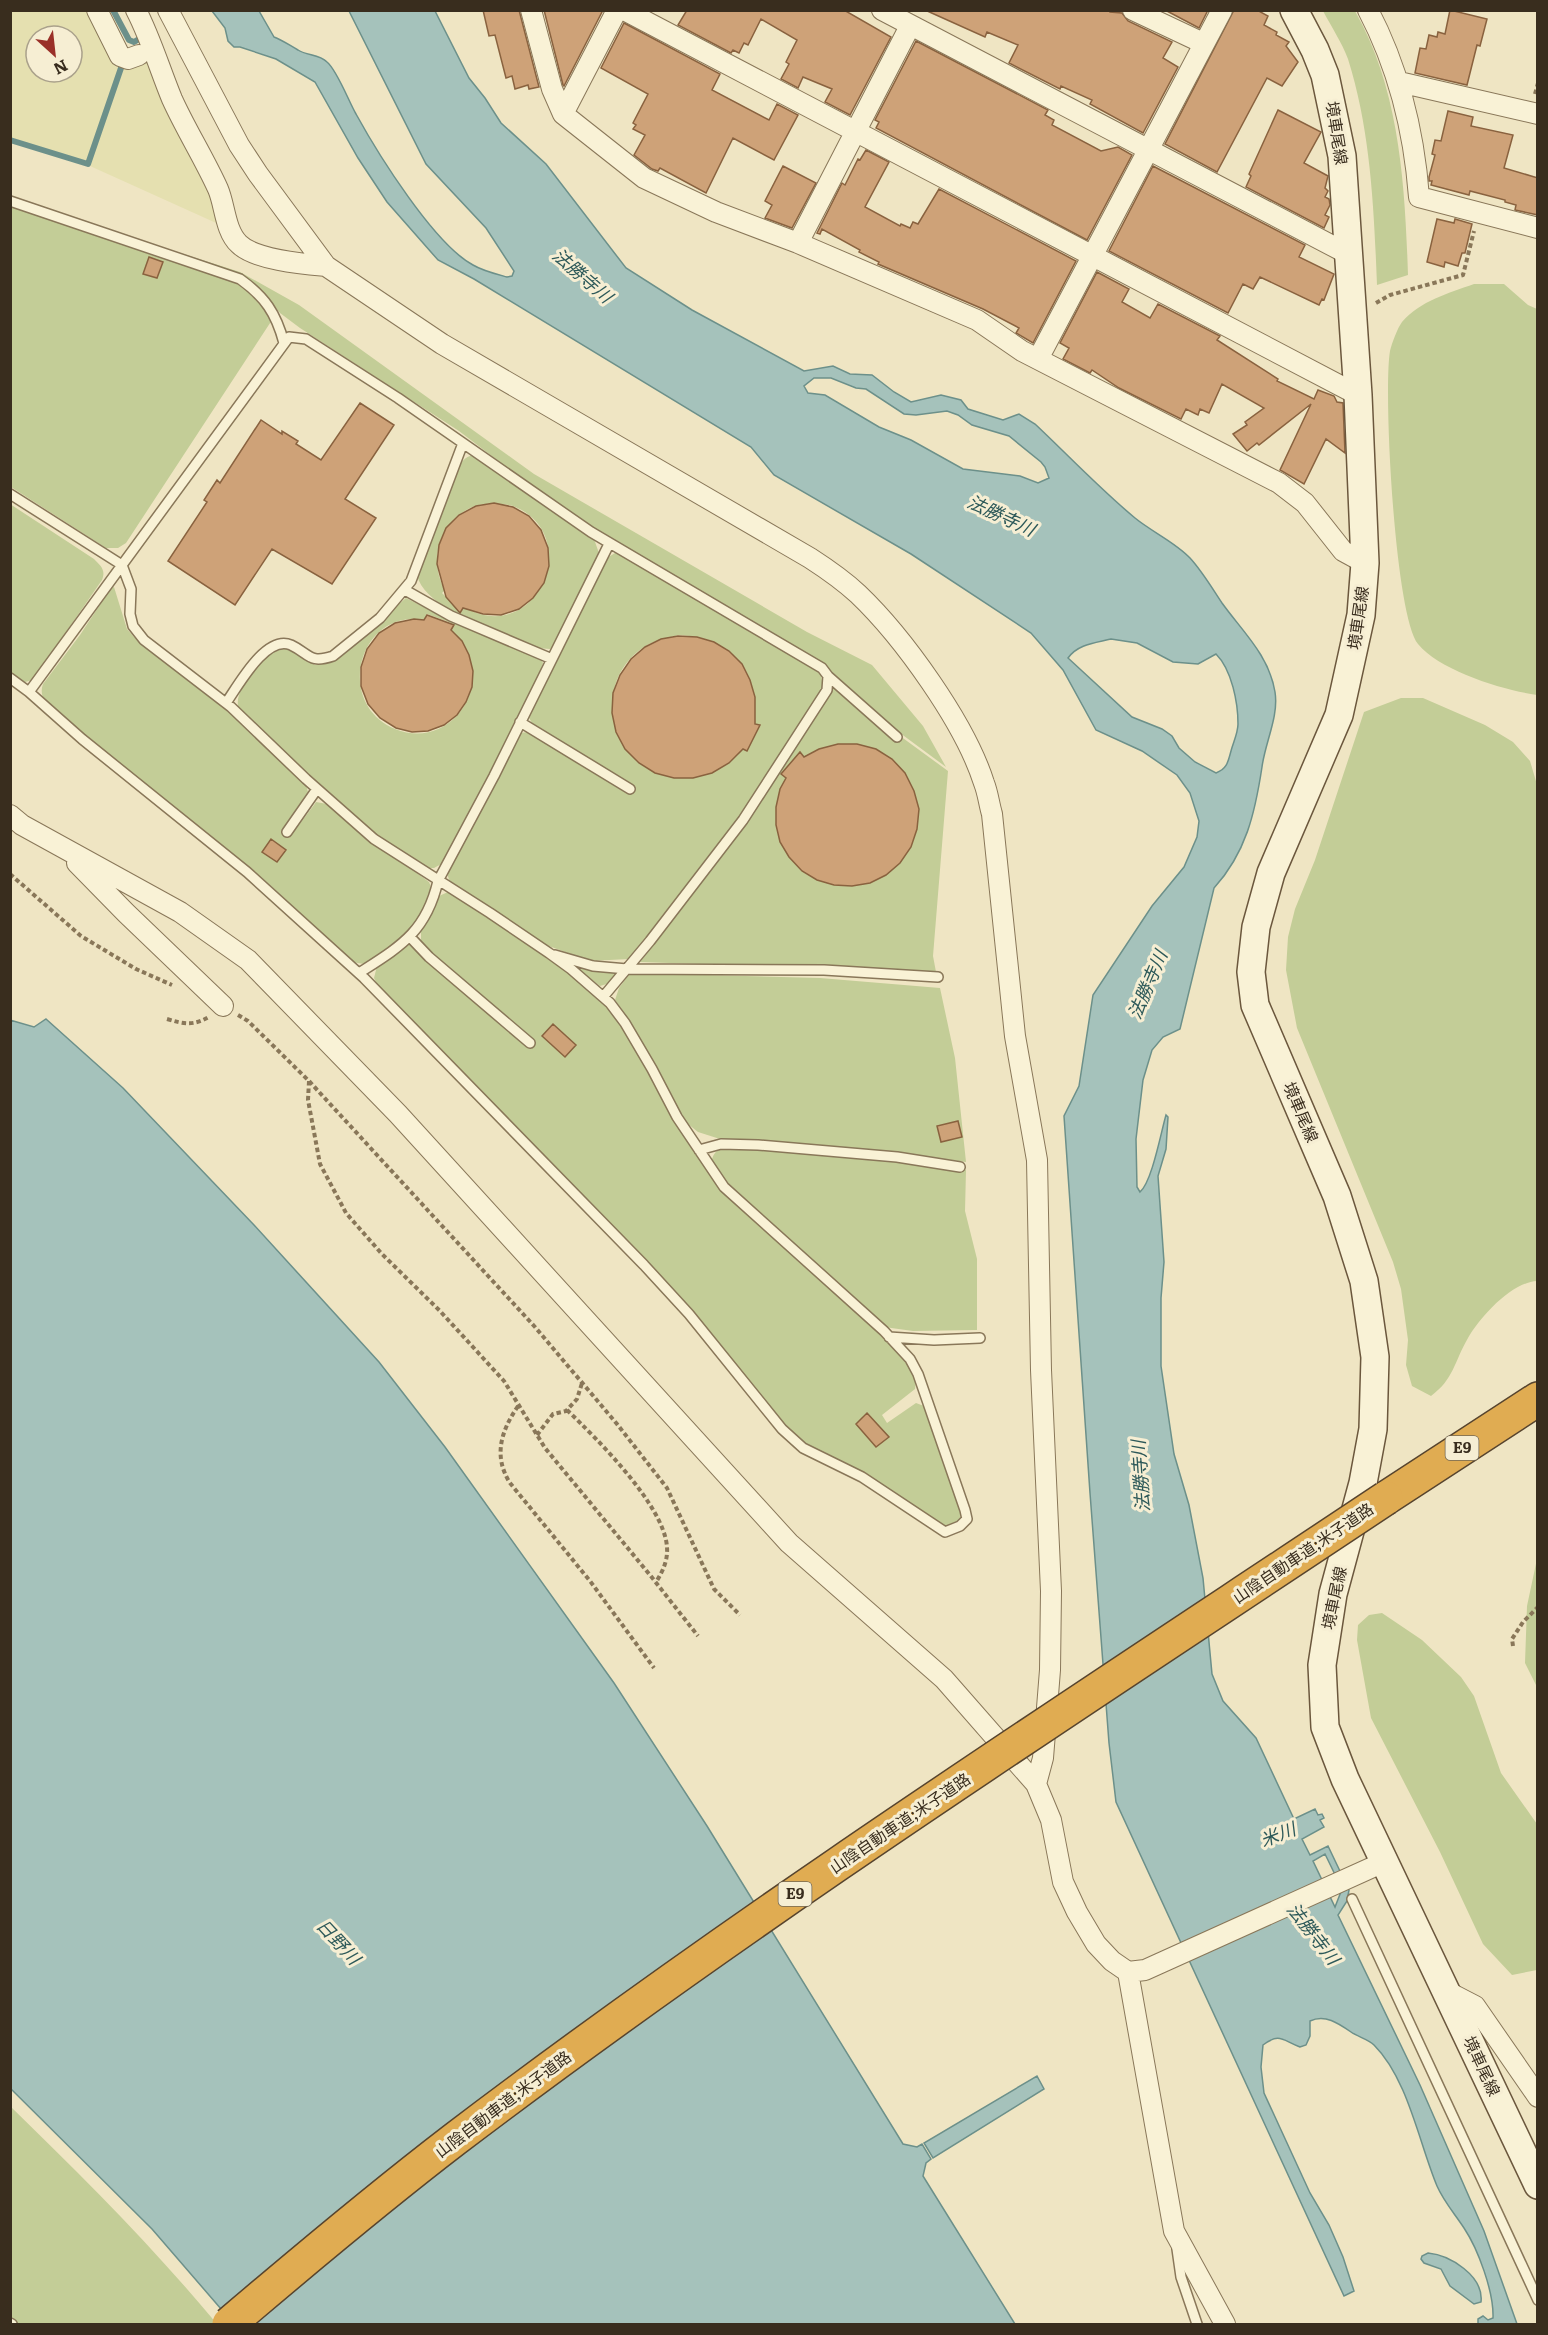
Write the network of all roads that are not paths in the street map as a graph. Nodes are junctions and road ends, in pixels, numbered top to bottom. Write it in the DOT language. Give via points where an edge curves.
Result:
graph roads {
  1 [pos="97,10"];
  2 [pos="136,10"];
  3 [pos="531,10"];
  4 [pos="617,10"];
  5 [pos="624,10"];
  6 [pos="882,10"];
  7 [pos="1133,10"];
  8 [pos="1222,10"];
  9 [pos="1294,10"];
  10 [pos="1368,10"];
  11 [pos="171,17"];
  12 [pos="910,26"];
  13 [pos="144,41"];
  14 [pos="1203,43"];
  15 [pos="1400,82"];
  16 [pos="563,114"];
  17 [pos="1538,114"];
  18 [pos="854,132"];
  19 [pos="1148,149"];
  20 [pos="10,201"];
  21 [pos="1538,228"];
  22 [pos="798,243"];
  23 [pos="1348,254"];
  24 [pos="1093,256"];
  25 [pos="326,266"];
  26 [pos="284,343"];
  27 [pos="1038,359"];
  28 [pos="1358,395"];
  29 [pos="463,443"];
  30 [pos="10,494"];
  31 [pos="609,544"];
  32 [pos="1365,563"];
  33 [pos="122,565"];
  34 [pos="405,590"];
  35 [pos="552,659"];
  36 [pos="828,676"];
  37 [pos="10,678"];
  38 [pos="29,692"];
  39 [pos="226,703"];
  40 [pos="520,722"];
  41 [pos="897,737"];
  42 [pos="316,789"];
  43 [pos="630,789"];
  44 [pos="10,815"];
  45 [pos="286,832"];
  46 [pos="64,848"];
  47 [pos="438,881"];
  48 [pos="410,937"];
  49 [pos="549,953"];
  50 [pos="627,969"];
  51 [pos="359,973"];
  52 [pos="938,977"];
  53 [pos="603,997"];
  54 [pos="223,1006"];
  55 [pos="530,1043"];
  56 [pos="699,1150"];
  57 [pos="960,1167"];
  58 [pos="889,1337"];
  59 [pos="980,1338"];
  60 [pos="1538,1399"];
  61 [pos="1538,1414"];
  62 [pos="1389,1504"];
  63 [pos="1036,1784"];
  64 [pos="1373,1867"];
  65 [pos="1352,1899"];
  66 [pos="1136,1971"];
  67 [pos="1446,1991"];
  68 [pos="1538,2097"];
  69 [pos="1538,2185"];
  70 [pos="1174,2231"];
  71 [pos="1538,2300"];
  72 [pos="229,2325"];
  73 [pos="246,2325"];
  74 [pos="1197,2325"];
  75 [pos="1225,2325"];
  1 -- 13 [label="street" via="120,56 128,59"];
  2 -- 13 [label="street"];
  3 -- 16 [label="street" via="552,89"];
  4 -- 16 [label="street"];
  5 -- 18 [label="street"];
  6 -- 12 [label="street"];
  7 -- 14 [label="street"];
  8 -- 14 [label="street"];
  9 -- 23 [label="main road, 境車尾線" via="1315,50 1331,96 1342,156"];
  10 -- 15 [label="street"];
  11 -- 25 [label="street" via="239,145"];
  12 -- 18 [label="street"];
  12 -- 19 [label="street"];
  13 -- 25 [label="street" via="218,189 236,241 281,260"];
  14 -- 19 [label="street"];
  15 -- 17 [label="street"];
  15 -- 21 [label="street" via="1417,164 1419,197"];
  16 -- 22 [label="street" via="644,178 716,212"];
  18 -- 22 [label="street"];
  18 -- 24 [label="street"];
  19 -- 23 [label="street"];
  19 -- 24 [label="street"];
  20 -- 26 [label="lane" via="240,279 260,293 272,310"];
  22 -- 27 [label="street" via="977,321"];
  23 -- 28 [label="main road, 境車尾線"];
  24 -- 27 [label="street"];
  24 -- 28 [label="street"];
  25 -- 63 [label="street" via="442,344 842,580 903,644 963,734 976,761 992,814 1015,1036 1037,1160 1051,1591 1050,1670 1043,1758"];
  26 -- 29 [label="lane" via="289,337 306,339"];
  26 -- 33 [label="lane"];
  27 -- 32 [label="street" via="1279,483 1305,503 1343,550"];
  28 -- 32 [label="main road, 境車尾線"];
  29 -- 31 [label="lane"];
  29 -- 34 [label="lane"];
  30 -- 33 [label="lane"];
  31 -- 35 [label="lane"];
  31 -- 36 [label="lane" via="764,633 822,668"];
  32 -- 64 [label="main road, 境車尾線" via="1361,615 1339,715 1271,873 1256,927 1251,972 1255,1005 1340,1207 1364,1281 1376,1357 1374,1429 1333,1594 1322,1665 1324,1727 1346,1779"];
  33 -- 38 [label="lane"];
  33 -- 39 [label="lane" via="130,589 133,626 166,658"];
  34 -- 35 [label="lane" via="450,616"];
  34 -- 39 [label="lane" via="380,618 333,656 315,660 289,644 278,643 267,649"];
  35 -- 40 [label="lane"];
  36 -- 41 [label="lane"];
  36 -- 50 [label="lane" via="827,690 743,820"];
  37 -- 38 [label="lane"];
  38 -- 51 [label="lane" via="248,872"];
  39 -- 42 [label="lane"];
  40 -- 43 [label="lane"];
  40 -- 47 [label="lane"];
  42 -- 45 [label="lane"];
  42 -- 47 [label="lane" via="374,839"];
  44 -- 46 [label="street"];
  46 -- 54 [label="street" via="126,914"];
  46 -- 63 [label="street" via="180,912 248,960 398,1114 789,1544 945,1679"];
  47 -- 48 [label="lane" via="434,900"];
  47 -- 49 [label="lane"];
  48 -- 51 [label="lane"];
  48 -- 55 [label="lane"];
  49 -- 50 [label="lane" via="593,966"];
  49 -- 53 [label="lane"];
  50 -- 52 [label="lane" via="824,970"];
  50 -- 53 [label="lane"];
  51 -- 58 [label="lane" via="644,1265 782,1429 803,1448 862,1477 937,1528 952,1530 967,1519 965,1510 918,1374"];
  53 -- 56 [label="lane" via="625,1023"];
  56 -- 57 [label="lane" via="721,1144 758,1145 897,1157"];
  56 -- 58 [label="lane" via="734,1198"];
  58 -- 59 [label="lane"];
  60 -- 62 [label="highway, 山陰自動車道;米子道路 / E9"];
  61 -- 62 [label="highway, 山陰自動車道;米子道路 / E9"];
  62 -- 72 [label="highway, 山陰自動車道;米子道路 / E9, bridge" via="838,1864 626,2012 452,2141"];
  62 -- 73 [label="highway, 山陰自動車道;米子道路 / E9" via="633,2020 459,2150"];
  63 -- 66 [label="street" via="1051,1820 1063,1882 1077,1912 1096,1944 1112,1961"];
  64 -- 66 [label="street"];
  64 -- 67 [label="main road, 境車尾線"];
  65 -- 71 [label="lane"];
  66 -- 70 [label="street"];
  67 -- 68 [label="street" via="1475,2006"];
  67 -- 69 [label="main road, 境車尾線"];
  70 -- 74 [label="lane" via="1181,2277"];
  70 -- 75 [label="street"];
}
